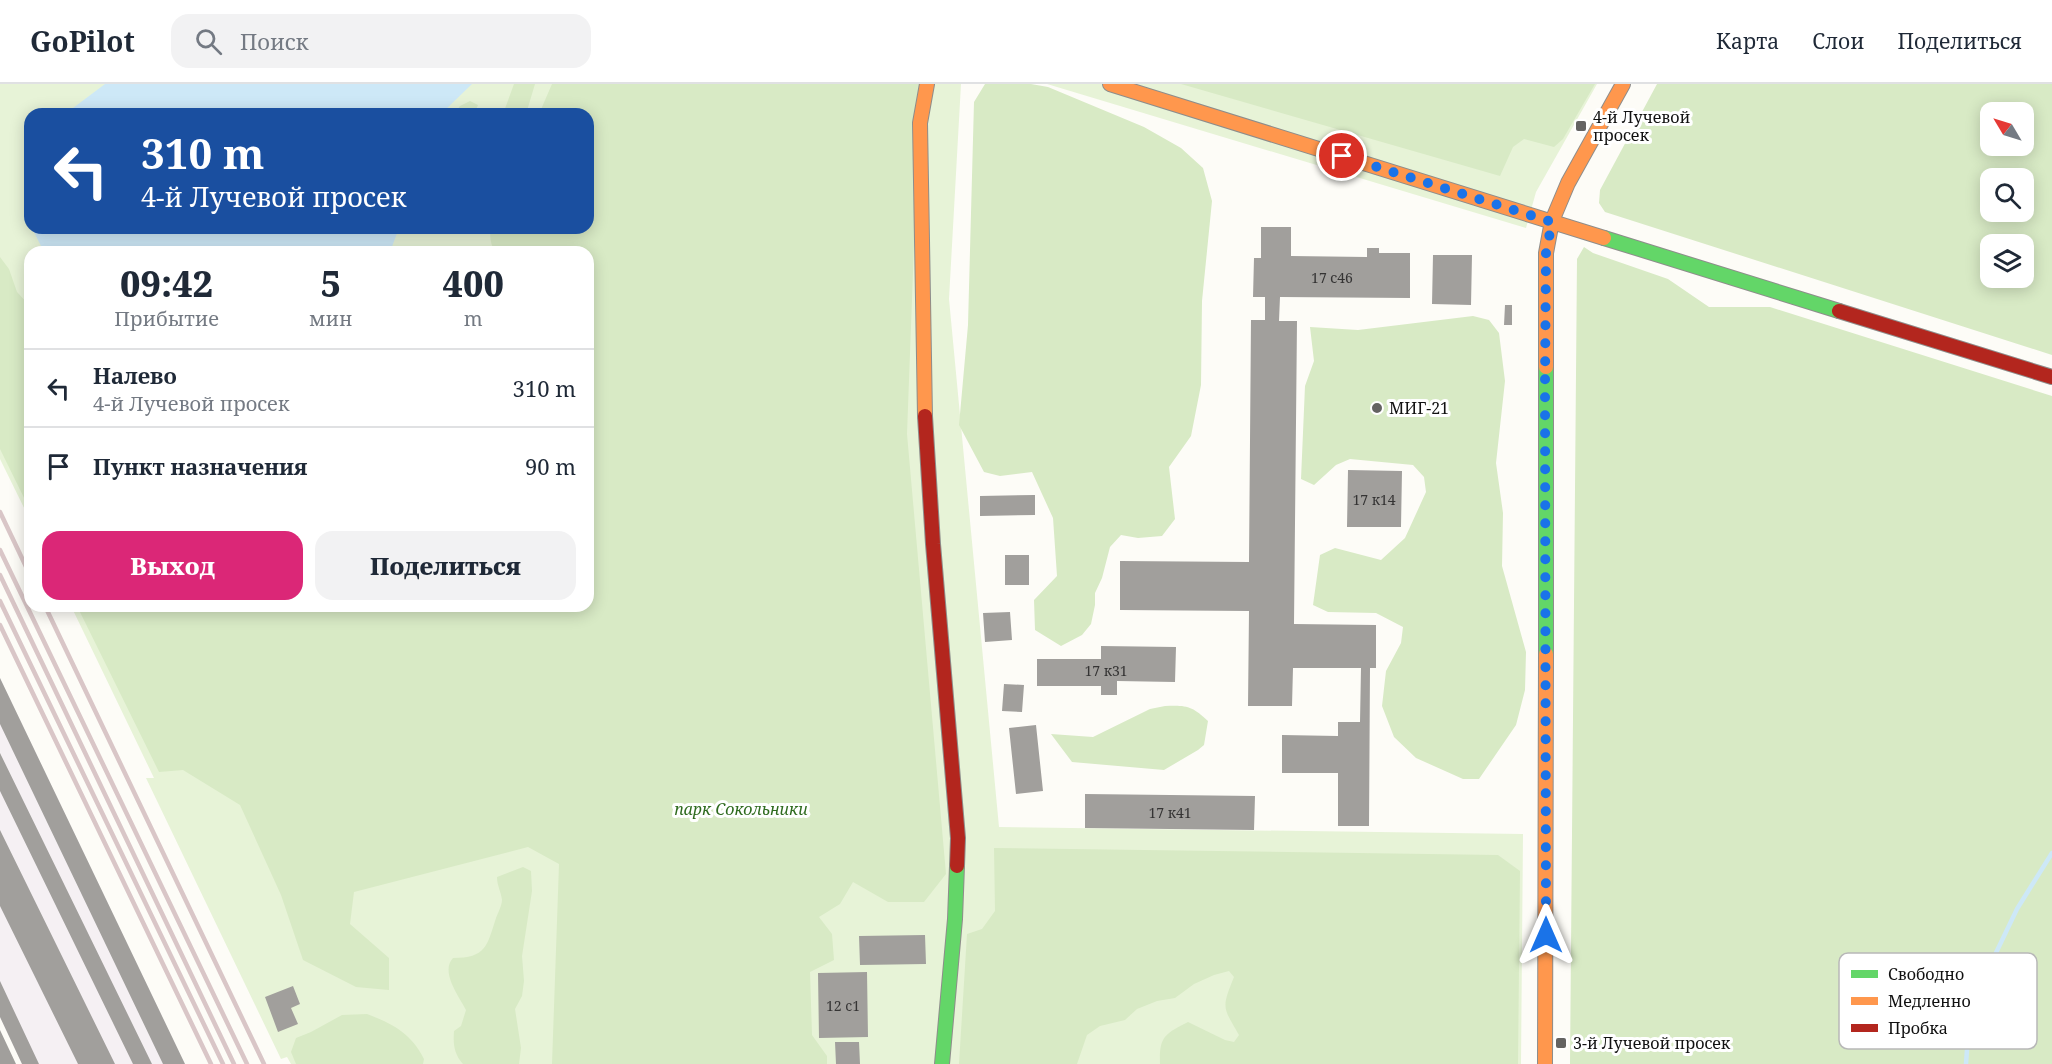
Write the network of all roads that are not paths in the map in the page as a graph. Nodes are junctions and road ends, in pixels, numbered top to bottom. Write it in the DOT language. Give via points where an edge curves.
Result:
graph roads {
  1 [pos="927,84"];
  2 [pos="1110,84"];
  3 [pos="1623,84"];
  4 [pos="1552,222"];
  5 [pos="2052,377"];
  6 [pos="942,1064"];
  7 [pos="1545,1064"];
  1 -- 6 [label="street" via="920,123 925,409 958,838"];
  2 -- 4 [label="street"];
  3 -- 4 [label="street" via="1568,183"];
  4 -- 5 [label="street"];
  4 -- 7 [label="street" via="1546,253"];
}
